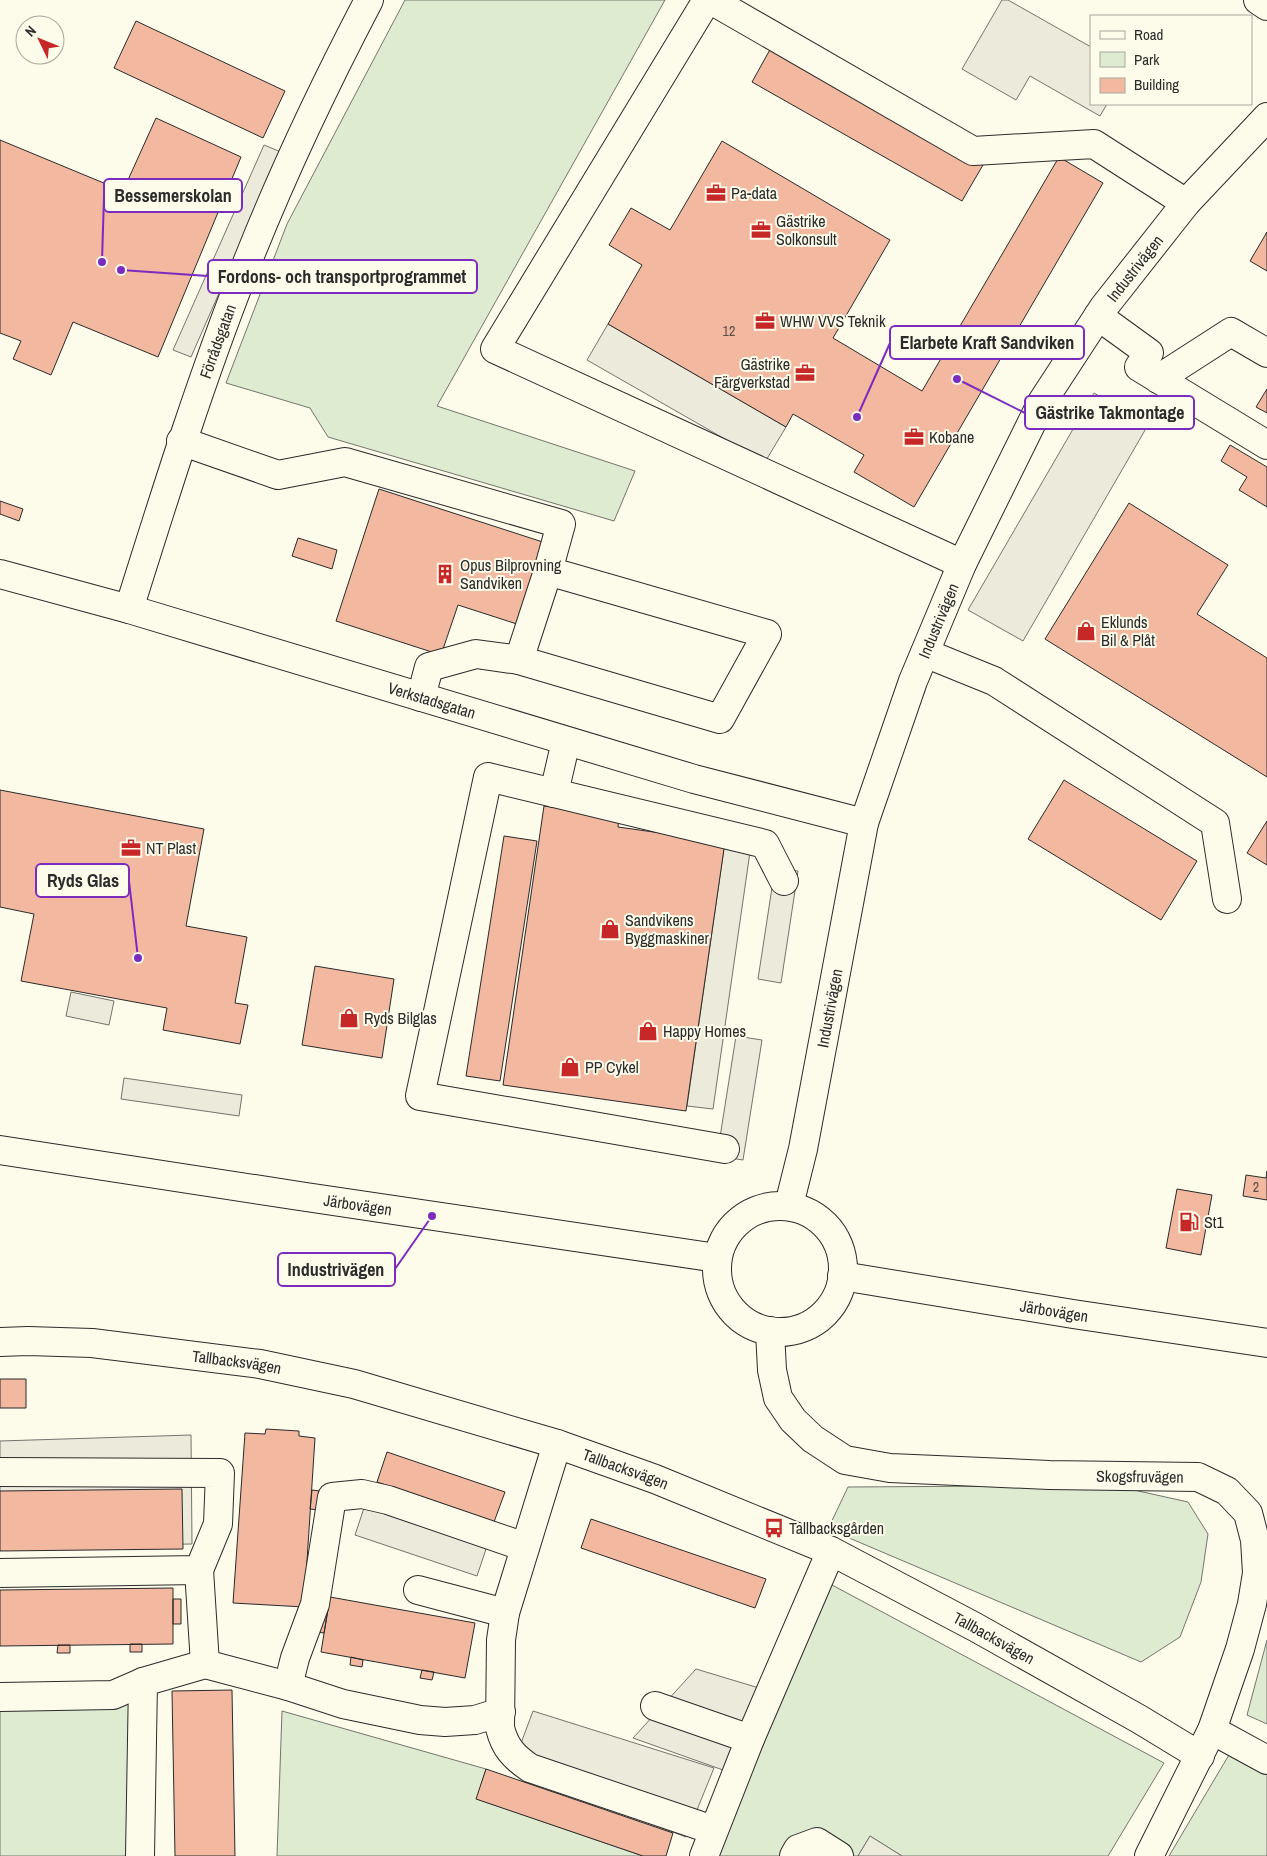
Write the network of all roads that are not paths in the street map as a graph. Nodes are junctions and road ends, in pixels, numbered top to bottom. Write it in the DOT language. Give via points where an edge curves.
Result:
graph roads {
  1 [pos="369,0"];
  2 [pos="709,0"];
  3 [pos="1258,0"];
  4 [pos="1267,6"];
  5 [pos="1267,117"];
  6 [pos="1186,203"];
  7 [pos="1098,316"];
  8 [pos="1267,353"];
  9 [pos="1158,379"];
  10 [pos="181,441"];
  11 [pos="1267,445"];
  12 [pos="962,564"];
  13 [pos="548,571"];
  14 [pos="0,574"];
  15 [pos="129,609"];
  16 [pos="925,653"];
  17 [pos="519,660"];
  18 [pos="420,696"];
  19 [pos="566,741"];
  20 [pos="554,793"];
  21 [pos="864,823"];
  22 [pos="784,880"];
  23 [pos="1227,900"];
  24 [pos="725,1148"];
  25 [pos="0,1150"];
  26 [pos="789,1205"];
  27 [pos="717,1258"];
  28 [pos="842,1276"];
  29 [pos="770,1331"];
  30 [pos="0,1342"];
  31 [pos="1267,1343"];
  32 [pos="557,1444"];
  33 [pos="0,1472"];
  34 [pos="525,1547"];
  35 [pos="831,1550"];
  36 [pos="199,1570"];
  37 [pos="0,1573"];
  38 [pos="418,1590"];
  39 [pos="505,1613"];
  40 [pos="205,1664"];
  41 [pos="143,1682"];
  42 [pos="288,1686"];
  43 [pos="0,1697"];
  44 [pos="655,1706"];
  45 [pos="500,1712"];
  46 [pos="1212,1730"];
  47 [pos="750,1739"];
  48 [pos="1200,1756"];
  49 [pos="1267,1760"];
  50 [pos="713,1830"];
  51 [pos="140,1856"];
  52 [pos="704,1856"];
  53 [pos="794,1856"];
  54 [pos="839,1856"];
  55 [pos="1149,1856"];
  1 -- 10 [label="street, Förrådsgatan" via="282,177 248,258"];
  2 -- 6 [label="street" via="973,151 1094,144"];
  2 -- 12 [label="street" via="495,349"];
  3 -- 4 [label="street"];
  5 -- 6 [label="street, Industrivägen"];
  6 -- 7 [label="street, Industrivägen"];
  7 -- 9 [label="street" via="1150,353 1139,368"];
  7 -- 12 [label="street, Industrivägen" via="1042,402"];
  8 -- 9 [label="street" via="1231,332"];
  9 -- 11 [label="street"];
  10 -- 13 [label="street" via="278,475 345,462 561,524"];
  10 -- 15 [label="street, Förrådsgatan"];
  12 -- 16 [label="street, Industrivägen"];
  13 -- 17 [label="street"];
  13 -- 17 [label="street" via="767,634 720,719"];
  14 -- 15 [label="street, Verkstadsgatan"];
  15 -- 18 [label="street, Verkstadsgatan"];
  16 -- 21 [label="street, Industrivägen"];
  16 -- 23 [label="street" via="994,681 1215,823"];
  17 -- 18 [label="street" via="476,654 429,667"];
  18 -- 19 [label="street, Verkstadsgatan"];
  19 -- 20 [label="street"];
  19 -- 21 [label="street, Verkstadsgatan" via="694,779"];
  20 -- 22 [label="street" via="765,844"];
  20 -- 24 [label="street" via="488,777 420,1096"];
  21 -- 26 [label="street, Industrivägen" via="803,1149"];
  25 -- 27 [label="street, Järbovägen"];
  26 -- 27 [label="street" via="764,1208 747,1215 724,1239"];
  26 -- 28 [label="street" via="806,1211 829,1229 843,1258"];
  27 -- 29 [label="street" via="719,1281 728,1305 748,1323"];
  28 -- 29 [label="street" via="832,1306 818,1318 789,1332"];
  28 -- 31 [label="street, Järbovägen"];
  29 -- 46 [label="street, Skogsfruvägen" via="772,1370 778,1398 792,1420 813,1439 845,1460 900,1468 1198,1477 1227,1491 1248,1514 1255,1540 1257,1573 1240,1649"];
  30 -- 32 [label="street, Tallbacksvägen" via="92,1343 260,1364 354,1384"];
  32 -- 34 [label="street"];
  32 -- 35 [label="street, Tallbacksvägen" via="655,1479"];
  33 -- 36 [label="street" via="220,1473 218,1524"];
  34 -- 39 [label="street"];
  34 -- 42 [label="street" via="388,1500 362,1494 332,1497 316,1604"];
  35 -- 47 [label="street"];
  35 -- 48 [label="street, Tallbacksvägen" via="992,1636"];
  36 -- 37 [label="street"];
  36 -- 40 [label="street"];
  38 -- 39 [label="street"];
  39 -- 45 [label="street" via="501,1640"];
  40 -- 41 [label="street"];
  40 -- 42 [label="street"];
  41 -- 43 [label="street" via="113,1695"];
  41 -- 51 [label="street"];
  42 -- 45 [label="street" via="343,1704 420,1720 476,1720"];
  44 -- 47 [label="street"];
  45 -- 50 [label="street" via="503,1742 530,1768"];
  46 -- 48 [label="street, Skogsfruvägen"];
  46 -- 49 [label="street"];
  47 -- 50 [label="street"];
  48 -- 55 [label="street, Skogsfruvägen"];
  50 -- 52 [label="street"];
  53 -- 54 [label="street" via="798,1849 817,1842"];
}
